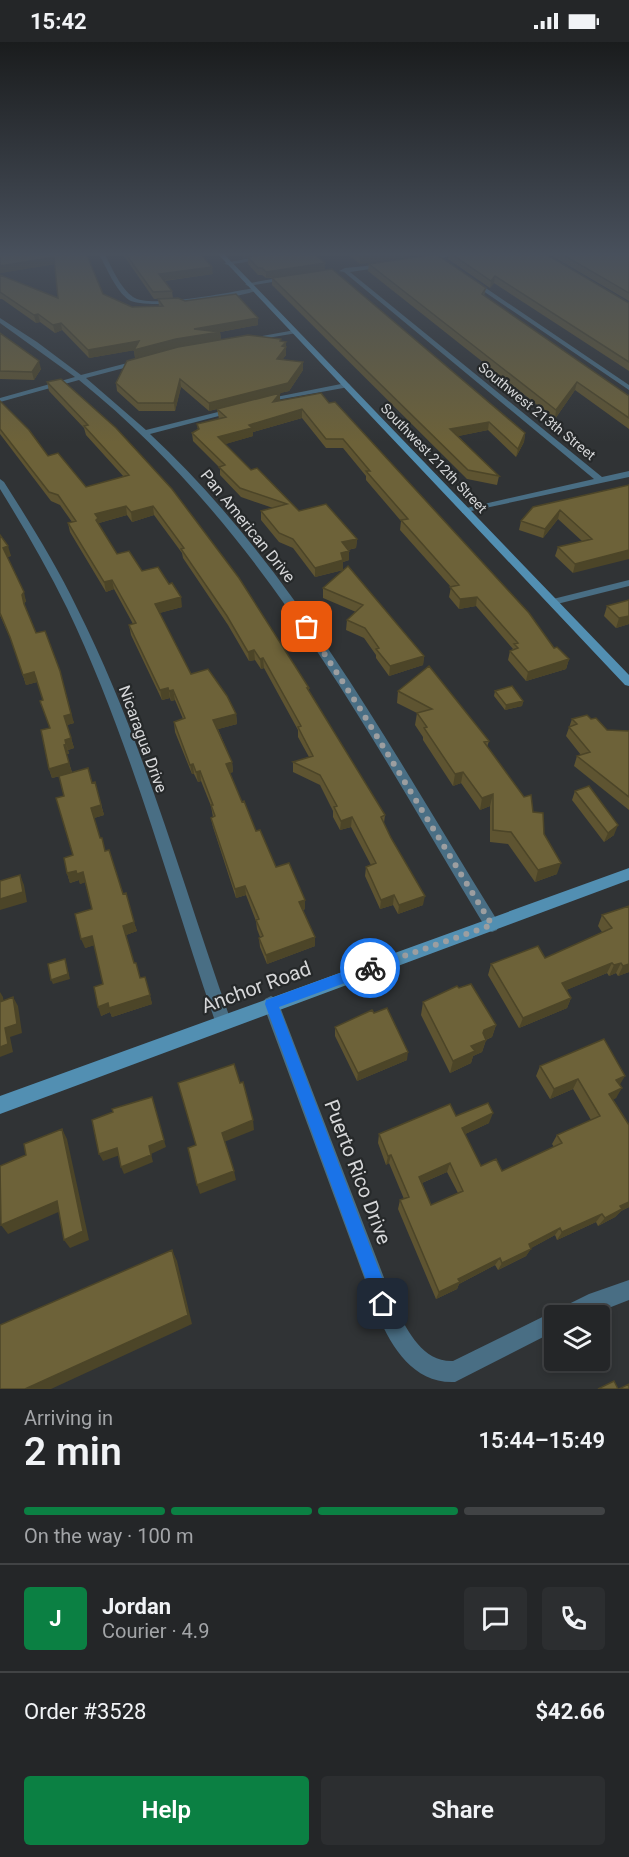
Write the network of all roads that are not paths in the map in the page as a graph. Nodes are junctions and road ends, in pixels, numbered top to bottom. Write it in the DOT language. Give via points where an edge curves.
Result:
graph roads {
  1 [pos="279,316"];
  2 [pos="401,316"];
  3 [pos="523,316"];
  4 [pos="0,320"];
  5 [pos="295,332"];
  6 [pos="242,340"];
  7 [pos="150,358"];
  8 [pos="82,377"];
  9 [pos="346,385"];
  10 [pos="629,388"];
  11 [pos="0,400"];
  12 [pos="254,403"];
  13 [pos="240,407"];
  14 [pos="146,433"];
  15 [pos="629,474"];
  16 [pos="600,480"];
  17 [pos="0,482"];
  18 [pos="465,511"];
  19 [pos="629,583"];
  20 [pos="554,602"];
  21 [pos="629,682"];
  22 [pos="629,874"];
  23 [pos="492,925"];
  24 [pos="271,1004"];
  25 [pos="223,1021"];
  26 [pos="0,1105"];
  27 [pos="629,1290"];
  28 [pos="588,1305"];
  29 [pos="544,1326"];
  1 -- 5 [label="street, Southwest 212th Street"];
  2 -- 16 [label="street, Southwest 213th Street"];
  3 -- 10 [label="street"];
  4 -- 8 [label="street, Pan American Drive"];
  5 -- 6 [label="street"];
  5 -- 9 [label="street, Southwest 212th Street"];
  7 -- 8 [label="street"];
  8 -- 11 [label="street"];
  8 -- 14 [label="street, Pan American Drive"];
  9 -- 12 [label="street"];
  9 -- 18 [label="street, Southwest 212th Street"];
  13 -- 14 [label="street"];
  14 -- 23 [label="street, Pan American Drive" via="194,482 294,608"];
  15 -- 16 [label="street"];
  16 -- 18 [label="street"];
  17 -- 25 [label="street, Nicaragua Drive" via="54,570 89,643 123,728"];
  18 -- 20 [label="street, Southwest 212th Street"];
  19 -- 20 [label="street"];
  20 -- 21 [label="street, Southwest 212th Street"];
  22 -- 23 [label="street, Anchor Road"];
  23 -- 24 [label="street, Anchor Road"];
  24 -- 25 [label="street, Anchor Road"];
  24 -- 29 [label="street, Puerto Rico Drive" via="385,1308 410,1352 434,1370 445,1373"];
  25 -- 26 [label="street, Anchor Road"];
  27 -- 28 [label="street"];
}
